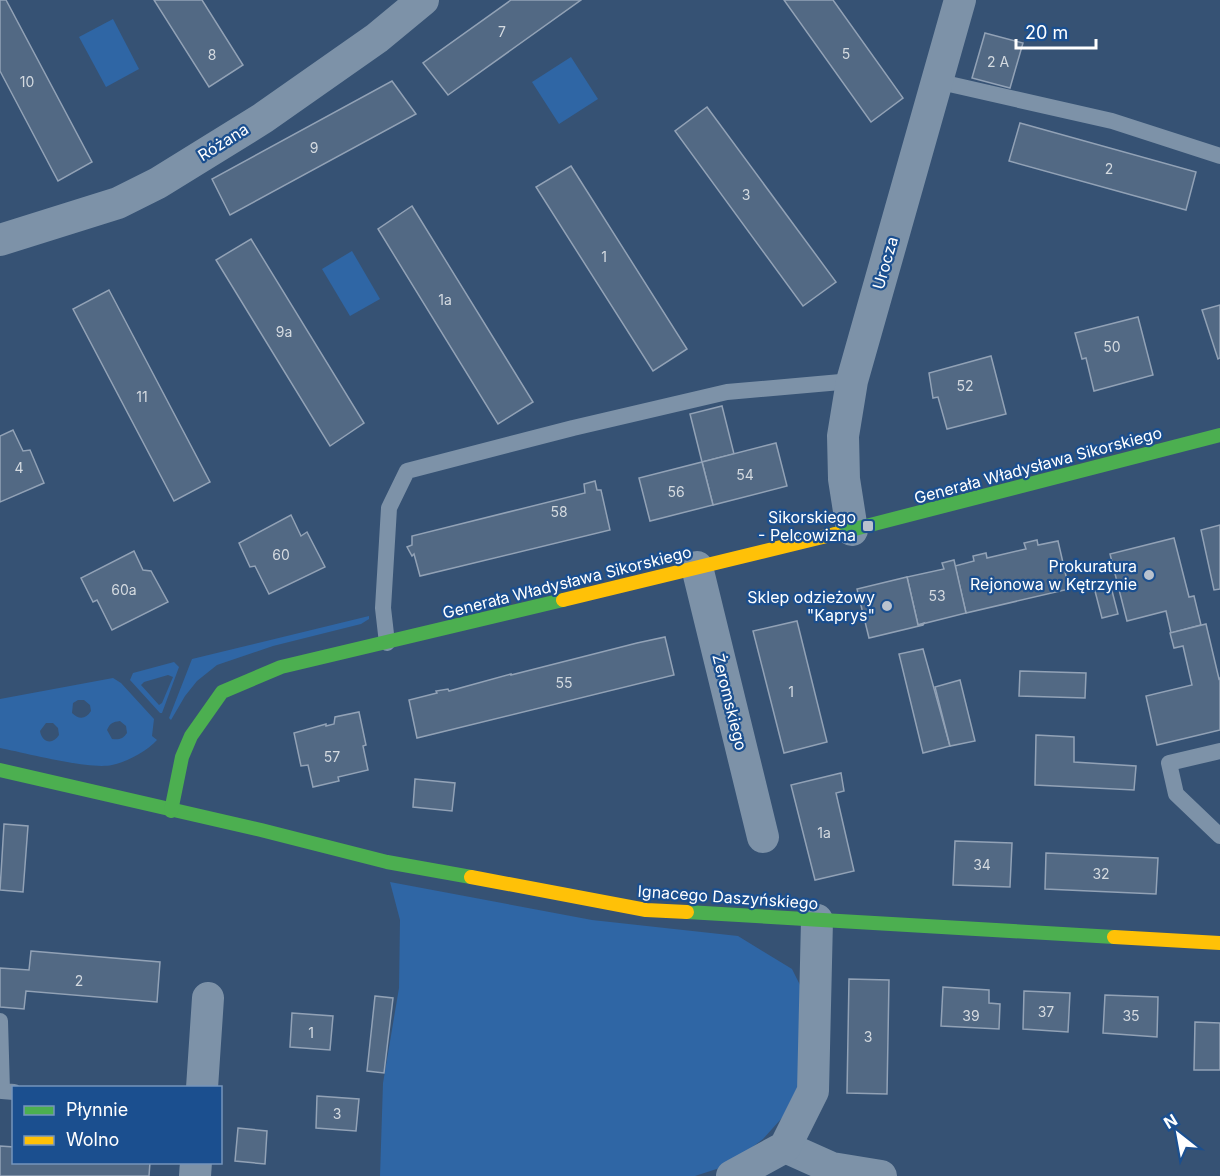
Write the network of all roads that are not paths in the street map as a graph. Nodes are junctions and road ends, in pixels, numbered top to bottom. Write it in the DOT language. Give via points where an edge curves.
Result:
graph roads {
  1 [pos="423,0"];
  2 [pos="960,0"];
  3 [pos="936,81"];
  4 [pos="1220,156"];
  5 [pos="0,240"];
  6 [pos="852,381"];
  7 [pos="1220,435"];
  8 [pos="852,530"];
  9 [pos="697,567"];
  10 [pos="387,643"];
  11 [pos="1220,751"];
  12 [pos="0,770"];
  13 [pos="171,811"];
  14 [pos="1220,836"];
  15 [pos="764,837"];
  16 [pos="818,920"];
  17 [pos="1220,943"];
  18 [pos="208,998"];
  19 [pos="0,1021"];
  20 [pos="202,1086"];
  21 [pos="12,1092"];
  22 [pos="785,1147"];
  23 [pos="732,1176"];
  24 [pos="881,1176"];
  1 -- 5 [label="street, Różana" via="270,113 158,183 118,203"];
  2 -- 3 [label="street, Urocza"];
  3 -- 4 [label="lane" via="1112,121"];
  3 -- 6 [label="street, Urocza"];
  6 -- 8 [label="street, Urocza" via="843,436 844,479"];
  6 -- 10 [label="lane" via="727,392 407,471 389,508 383,608"];
  7 -- 8 [label="main road, Generała Władysława Sikorskiego"];
  8 -- 9 [label="main road, Generała Władysława Sikorskiego"];
  9 -- 10 [label="main road, Generała Władysława Sikorskiego"];
  9 -- 15 [label="street, Żeromskiego"];
  10 -- 13 [label="main road, Generała Władysława Sikorskiego" via="281,667 222,692 190,736"];
  11 -- 14 [label="lane" via="1169,763 1176,794"];
  12 -- 13 [label="main road"];
  13 -- 16 [label="main road, Ignacego Daszyńskiego" via="387,862 646,910"];
  16 -- 17 [label="main road, Ignacego Daszyńskiego"];
  16 -- 22 [label="street" via="813,1091"];
  18 -- 20 [label="street"];
  19 -- 21 [label="lane" via="2,1091"];
  22 -- 23 [label="street"];
  22 -- 24 [label="street" via="832,1168"];
}
